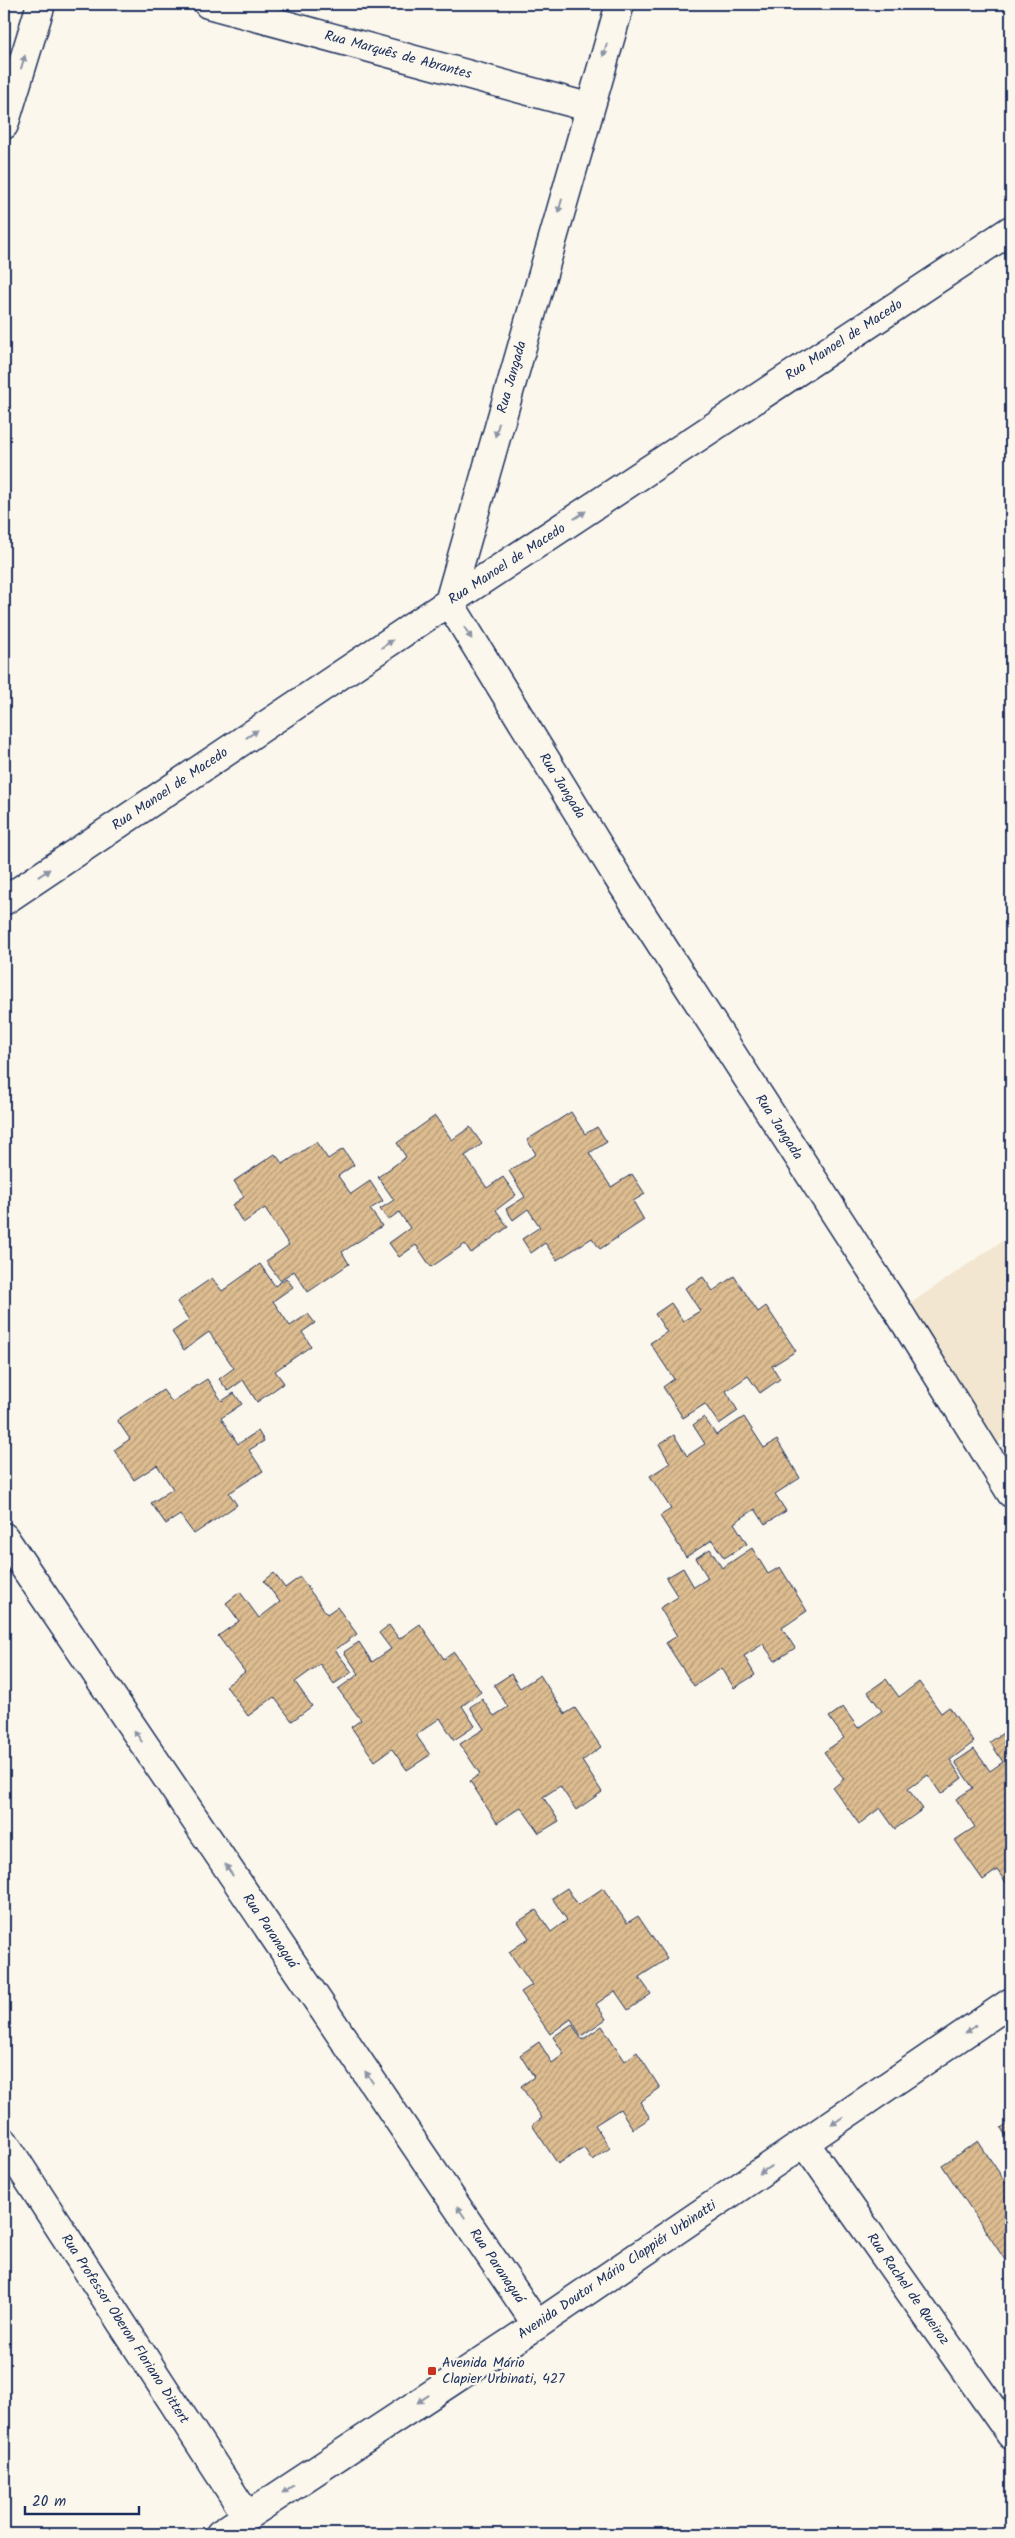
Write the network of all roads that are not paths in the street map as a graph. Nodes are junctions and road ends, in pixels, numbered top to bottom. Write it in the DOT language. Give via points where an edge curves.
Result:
graph roads {
  1 [pos="40,4"];
  2 [pos="208,4"];
  3 [pos="620,4"];
  4 [pos="588,107"];
  5 [pos="4,125"];
  6 [pos="1011,230"];
  7 [pos="449,602"];
  8 [pos="4,900"];
  9 [pos="1011,1493"];
  10 [pos="4,1537"];
  11 [pos="1011,2002"];
  12 [pos="4,2142"];
  13 [pos="805,2143"];
  14 [pos="537,2325"];
  15 [pos="1011,2435"];
  16 [pos="247,2516"];
  17 [pos="220,2534"];
  5 -- 1 [label="street, one-way"];
  2 -- 4 [label="street, Rua Marquês de Abrantes"];
  3 -- 4 [label="street, Rua Jangada, one-way"];
  4 -- 7 [label="street, Rua Jangada, one-way"];
  7 -- 6 [label="street, Rua Manoel de Macedo, one-way"];
  8 -- 7 [label="street, Rua Manoel de Macedo, one-way"];
  7 -- 9 [label="street, Rua Jangada, one-way" via="618,876 893,1303"];
  14 -- 10 [label="street, Rua Paranaguá, one-way"];
  11 -- 13 [label="street, Avenida Doutor Mário Clappiér Urbinatti, one-way"];
  12 -- 16 [label="street, Rua Professor Oberon Floriano Dittert"];
  13 -- 14 [label="street, Avenida Doutor Mário Clappiér Urbinatti, one-way"];
  13 -- 15 [label="street, Rua Rachel de Queiroz"];
  14 -- 16 [label="street, Avenida Doutor Mário Clappiér Urbinatti, one-way"];
  16 -- 17 [label="street, Avenida Doutor Mário Clappiér Urbinatti"];
}
